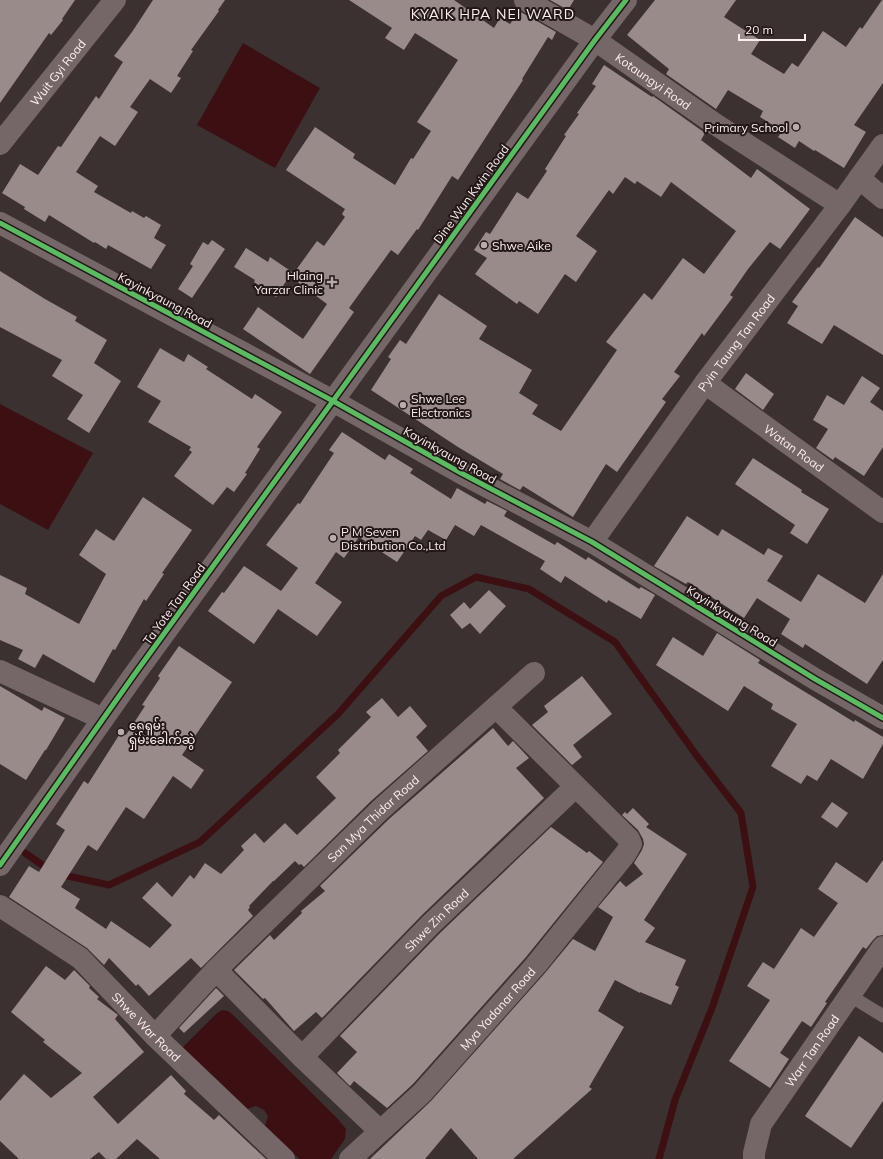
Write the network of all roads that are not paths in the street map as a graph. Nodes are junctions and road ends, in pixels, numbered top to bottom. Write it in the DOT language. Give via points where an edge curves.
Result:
graph roads {
  1 [pos="115,0"];
  2 [pos="525,0"];
  3 [pos="626,0"];
  4 [pos="595,40"];
  5 [pos="0,144"];
  6 [pos="883,145"];
  7 [pos="859,178"];
  8 [pos="883,198"];
  9 [pos="840,205"];
  10 [pos="0,223"];
  11 [pos="705,383"];
  12 [pos="333,401"];
  13 [pos="883,512"];
  14 [pos="592,542"];
  15 [pos="0,671"];
  16 [pos="534,672"];
  17 [pos="496,707"];
  18 [pos="883,718"];
  19 [pos="103,719"];
  20 [pos="575,787"];
  21 [pos="0,864"];
  22 [pos="0,906"];
  23 [pos="883,947"];
  24 [pos="216,970"];
  25 [pos="849,995"];
  26 [pos="883,1016"];
  27 [pos="155,1036"];
  28 [pos="302,1057"];
  29 [pos="380,1131"];
  30 [pos="284,1159"];
  31 [pos="350,1159"];
  32 [pos="754,1159"];
  1 -- 5 [label="street, Wuit Gyi Road"];
  2 -- 4 [label="street, Kotaungyi Road"];
  3 -- 4 [label="street, Dine Wun Kwin Road"];
  4 -- 9 [label="street, Kotaungyi Road" via="715,124"];
  4 -- 12 [label="street, Dine Wun Kwin Road"];
  6 -- 7 [label="street, Pyin Taung Tan Road"];
  7 -- 8 [label="street"];
  7 -- 9 [label="street, Pyin Taung Tan Road"];
  9 -- 11 [label="street, Pyin Taung Tan Road"];
  10 -- 12 [label="street, Kayinkyaung Road"];
  11 -- 13 [label="street, Watan Road"];
  11 -- 14 [label="street, Pyin Taung Tan Road"];
  12 -- 14 [label="street, Kayinkyaung Road" via="461,473"];
  12 -- 19 [label="street, Ta Yote Tan Road"];
  14 -- 18 [label="street, Kayinkyaung Road"];
  15 -- 19 [label="street"];
  16 -- 17 [label="street, San Mya Thidar Road"];
  17 -- 20 [label="street"];
  17 -- 24 [label="street, San Mya Thidar Road" via="380,810"];
  19 -- 21 [label="street, Ta Yote Tan Road"];
  20 -- 28 [label="street, Shwe Zin Road" via="431,924"];
  20 -- 29 [label="street, Mya Yadanar Road" via="629,840 631,844 626,853 536,965 422,1093"];
  22 -- 27 [label="street, Shwe War Road" via="80,958"];
  23 -- 25 [label="street, Warr Tan Road"];
  24 -- 27 [label="street, San Mya Thidar Road"];
  24 -- 28 [label="street"];
  25 -- 26 [label="lane"];
  25 -- 32 [label="street, Warr Tan Road" via="761,1124"];
  27 -- 30 [label="street, Shwe War Road"];
  28 -- 29 [label="street"];
  29 -- 31 [label="street, Mya Yadanar Road"];
}
